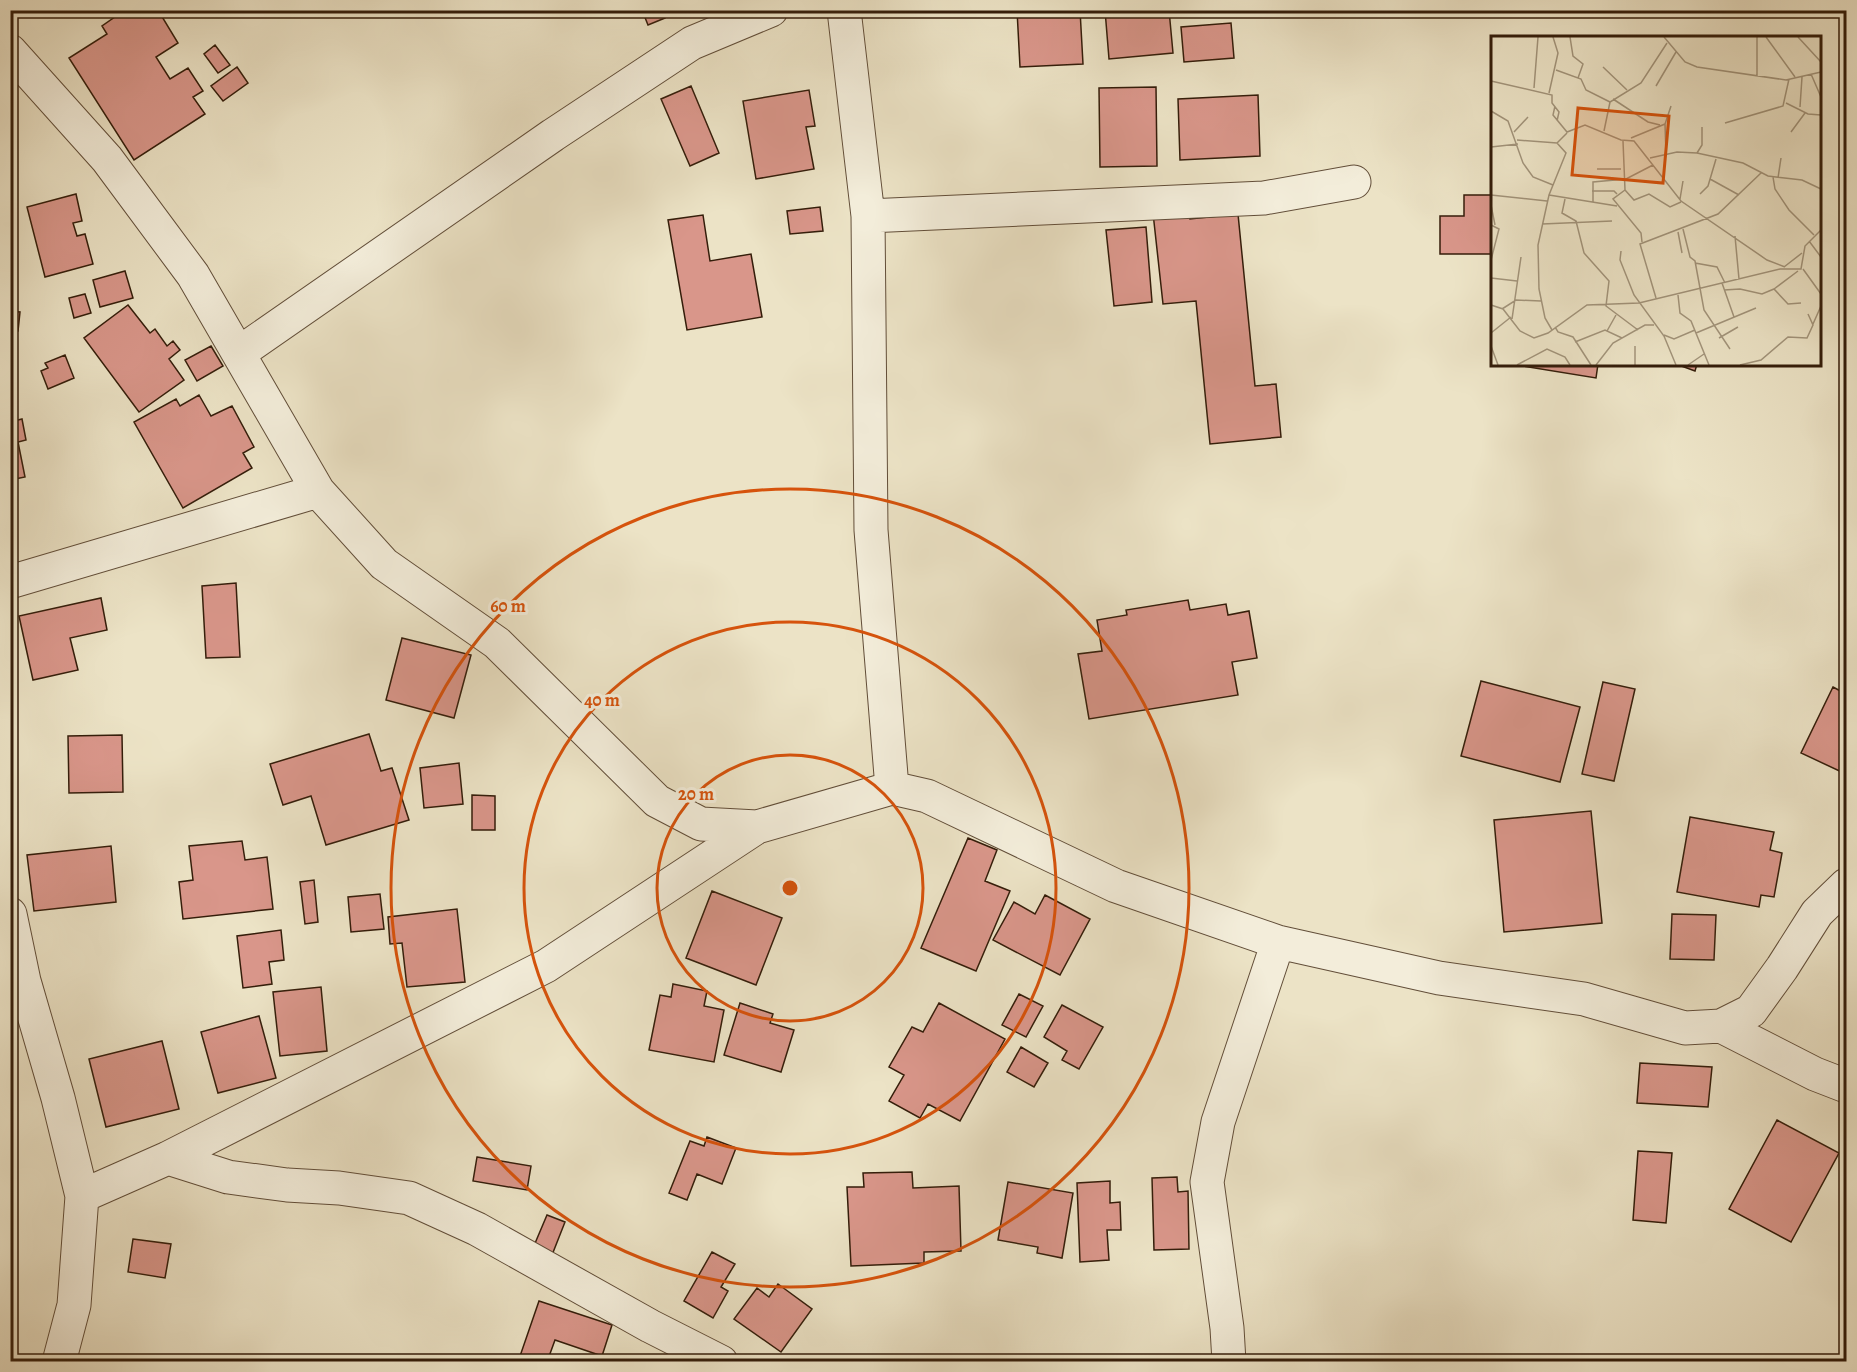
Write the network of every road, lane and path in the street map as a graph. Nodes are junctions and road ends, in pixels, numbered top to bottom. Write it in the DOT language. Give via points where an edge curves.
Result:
graph roads {
  1 [pos="771,10"];
  2 [pos="844,10"];
  3 [pos="10,51"];
  4 [pos="1354,182"];
  5 [pos="868,216"];
  6 [pos="239,353"];
  7 [pos="318,491"];
  8 [pos="10,582"];
  9 [pos="892,788"];
  10 [pos="757,827"];
  11 [pos="1846,885"];
  12 [pos="10,914"];
  13 [pos="1278,942"];
  14 [pos="1720,1026"];
  15 [pos="1846,1086"];
  16 [pos="168,1158"];
  17 [pos="82,1196"];
  18 [pos="59,1362"];
  19 [pos="721,1362"];
  20 [pos="1229,1362"];
  1 -- 6 [label="street" via="692,43 552,135"];
  2 -- 5 [label="street"];
  3 -- 6 [label="street" via="107,159 194,275"];
  4 -- 5 [label="street" via="1264,198"];
  5 -- 9 [label="street" via="871,530"];
  6 -- 7 [label="street"];
  7 -- 8 [label="street"];
  7 -- 10 [label="street" via="384,564 497,643 657,801 701,824"];
  9 -- 10 [label="street"];
  9 -- 13 [label="street" via="927,796 1116,886"];
  10 -- 16 [label="street" via="546,966"];
  11 -- 14 [label="street" via="1817,913 1751,1011"];
  12 -- 17 [label="street" via="24,981"];
  13 -- 14 [label="street" via="1439,978 1584,999 1684,1028"];
  13 -- 20 [label="street" via="1218,1122 1207,1182"];
  14 -- 15 [label="street"];
  16 -- 17 [label="street"];
  16 -- 19 [label="street" via="228,1176 409,1198 477,1229"];
  17 -- 18 [label="street" via="74,1305"];
}
